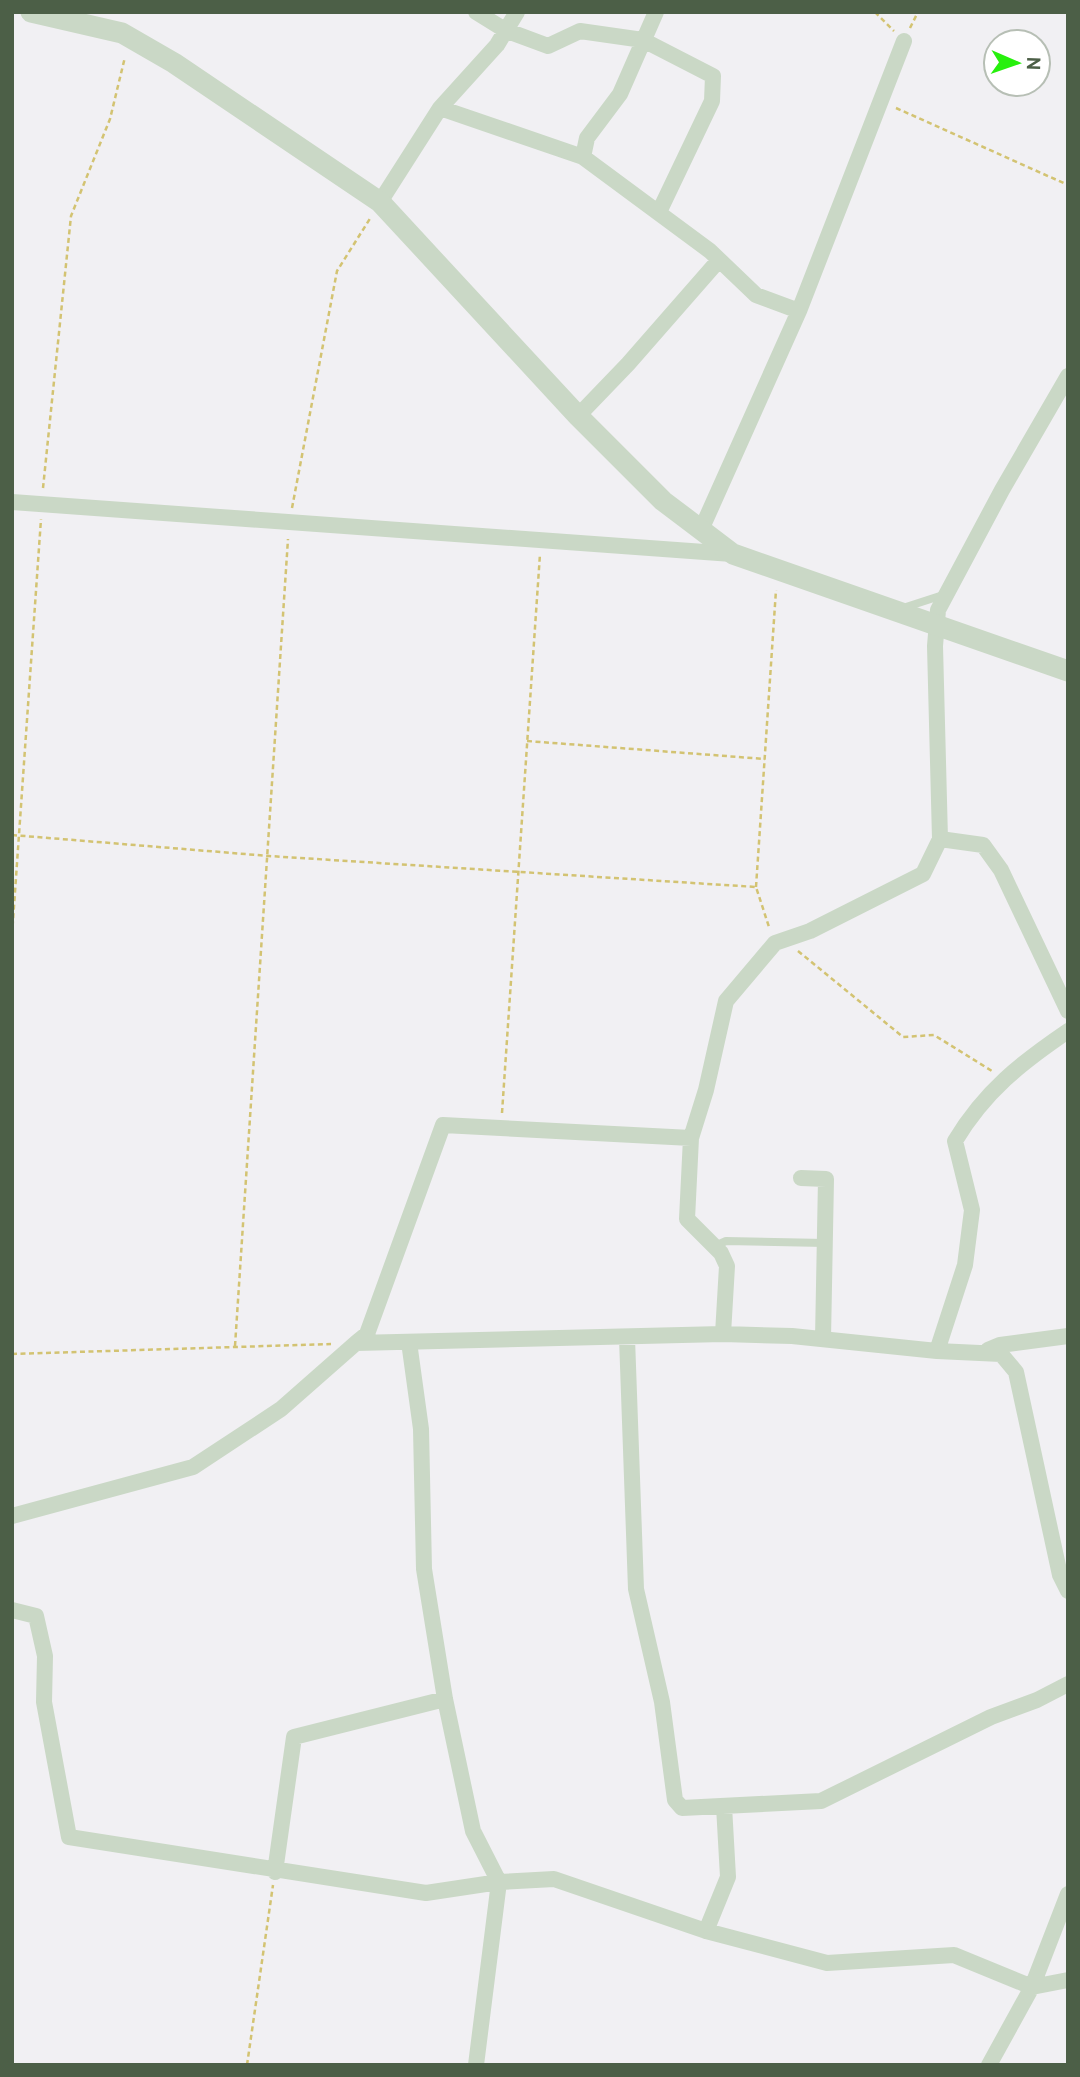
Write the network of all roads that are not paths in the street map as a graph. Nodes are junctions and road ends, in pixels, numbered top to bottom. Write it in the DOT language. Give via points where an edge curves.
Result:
graph roads {
  1 [pos="31,12"];
  2 [pos="476,12"];
  3 [pos="517,12"];
  4 [pos="656,12"];
  5 [pos="78,17"];
  6 [pos="505,30"];
  7 [pos="643,40"];
  8 [pos="904,41"];
  9 [pos="440,108"];
  10 [pos="583,157"];
  11 [pos="380,202"];
  12 [pos="659,212"];
  13 [pos="719,260"];
  14 [pos="800,311"];
  15 [pos="1068,376"];
  16 [pos="578,416"];
  17 [pos="12,502"];
  18 [pos="701,530"];
  19 [pos="733,554"];
  20 [pos="945,593"];
  21 [pos="882,608"];
  22 [pos="936,626"];
  23 [pos="1068,671"];
  24 [pos="940,839"];
  25 [pos="1068,1011"];
  26 [pos="1068,1031"];
  27 [pos="691,1138"];
  28 [pos="801,1178"];
  29 [pos="825,1243"];
  30 [pos="715,1246"];
  31 [pos="723,1334"];
  32 [pos="1068,1336"];
  33 [pos="627,1338"];
  34 [pos="823,1339"];
  35 [pos="410,1342"];
  36 [pos="356,1343"];
  37 [pos="937,1351"];
  38 [pos="981,1353"];
  39 [pos="12,1516"];
  40 [pos="1068,1591"];
  41 [pos="12,1610"];
  42 [pos="1068,1684"];
  43 [pos="445,1699"];
  44 [pos="724,1806"];
  45 [pos="275,1872"];
  46 [pos="499,1882"];
  47 [pos="1068,1894"];
  48 [pos="706,1931"];
  49 [pos="1068,1980"];
  50 [pos="1032,1987"];
  51 [pos="476,2065"];
  52 [pos="989,2065"];
  1 -- 5 [label="street"];
  2 -- 6 [label="street"];
  3 -- 6 [label="street"];
  4 -- 7 [label="street"];
  5 -- 11 [label="street" via="130,37 174,63"];
  6 -- 7 [label="street" via="548,46 580,31"];
  6 -- 9 [label="street"];
  7 -- 10 [label="street" via="620,93 587,138"];
  7 -- 12 [label="street" via="713,76 712,101"];
  8 -- 14 [label="street"];
  9 -- 10 [label="street"];
  9 -- 11 [label="street"];
  10 -- 12 [label="street"];
  11 -- 16 [label="street"];
  12 -- 13 [label="street"];
  13 -- 14 [label="street" via="756,295"];
  13 -- 16 [label="street"];
  14 -- 18 [label="street"];
  15 -- 20 [label="street"];
  16 -- 18 [label="street" via="663,501"];
  17 -- 19 [label="street"];
  18 -- 19 [label="street"];
  19 -- 21 [label="street"];
  20 -- 21 [label="lane" via="919,605"];
  20 -- 22 [label="street"];
  21 -- 22 [label="street"];
  22 -- 23 [label="street"];
  22 -- 24 [label="street"];
  24 -- 25 [label="street" via="983,845 989,853"];
  24 -- 27 [label="street" via="923,874 779,942 726,1001"];
  26 -- 37 [label="street" via="1004,1079 955,1141 972,1210 960,1283"];
  27 -- 30 [label="street" via="687,1219"];
  27 -- 36 [label="street" via="443,1125 367,1334"];
  28 -- 29 [label="street" via="826,1179"];
  29 -- 30 [label="lane" via="726,1241"];
  29 -- 34 [label="street"];
  30 -- 31 [label="street" via="727,1266"];
  31 -- 33 [label="street"];
  31 -- 34 [label="street"];
  32 -- 38 [label="street" via="1000,1345"];
  33 -- 35 [label="street"];
  33 -- 44 [label="street" via="636,1589 662,1702 675,1800 682,1808"];
  34 -- 37 [label="street"];
  35 -- 36 [label="street"];
  35 -- 43 [label="street" via="421,1429 424,1569"];
  36 -- 39 [label="street" via="281,1409 193,1467"];
  37 -- 38 [label="street"];
  38 -- 40 [label="street" via="1001,1354 1016,1372 1060,1575"];
  41 -- 45 [label="street" via="36,1616 45,1657 44,1702 69,1837"];
  42 -- 44 [label="street" via="821,1801"];
  43 -- 45 [label="street" via="294,1737"];
  43 -- 46 [label="street" via="473,1831"];
  44 -- 48 [label="street" via="728,1877"];
  45 -- 46 [label="street" via="426,1893"];
  46 -- 48 [label="street" via="554,1879"];
  46 -- 51 [label="street"];
  47 -- 50 [label="street"];
  48 -- 50 [label="street" via="827,1963 954,1955"];
  49 -- 50 [label="street"];
  50 -- 52 [label="street"];
}
